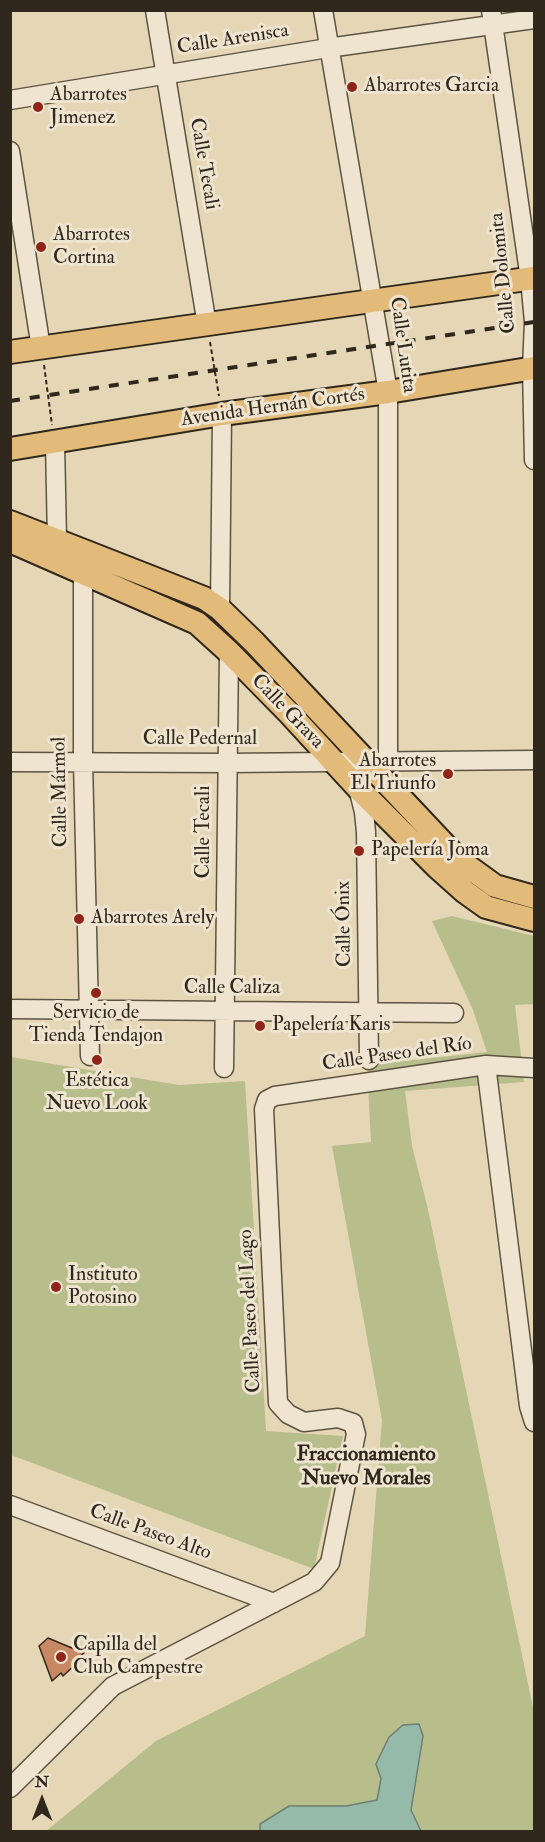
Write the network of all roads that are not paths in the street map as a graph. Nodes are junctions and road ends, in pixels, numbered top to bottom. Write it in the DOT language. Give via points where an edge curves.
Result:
graph roads {
  1 [pos="155,10"];
  2 [pos="323,10"];
  3 [pos="492,18"];
  4 [pos="534,19"];
  5 [pos="328,48"];
  6 [pos="165,74"];
  7 [pos="10,100"];
  8 [pos="10,151"];
  9 [pos="527,200"];
  10 [pos="532,278"];
  11 [pos="374,300"];
  12 [pos="207,324"];
  13 [pos="41,348"];
  14 [pos="10,352"];
  15 [pos="533,368"];
  16 [pos="388,392"];
  17 [pos="222,414"];
  18 [pos="55,442"];
  19 [pos="10,448"];
  20 [pos="534,460"];
  21 [pos="10,522"];
  22 [pos="57,540"];
  23 [pos="10,541"];
  24 [pos="83,572"];
  25 [pos="220,609"];
  26 [pos="229,652"];
  27 [pos="534,760"];
  28 [pos="334,761"];
  29 [pos="377,761"];
  30 [pos="10,762"];
  31 [pos="83,762"];
  32 [pos="227,763"];
  33 [pos="358,788"];
  34 [pos="534,897"];
  35 [pos="534,920"];
  36 [pos="10,1009"];
  37 [pos="89,1011"];
  38 [pos="226,1012"];
  39 [pos="369,1012"];
  40 [pos="454,1013"];
  41 [pos="90,1056"];
  42 [pos="369,1060"];
  43 [pos="486,1065"];
  44 [pos="224,1068"];
  45 [pos="534,1068"];
  46 [pos="267,1100"];
  47 [pos="534,1422"];
  48 [pos="10,1505"];
  49 [pos="274,1603"];
  50 [pos="10,1788"];
  1 -- 6 [label="street, Calle Tecali"];
  2 -- 5 [label="street, Calle Lutita"];
  3 -- 4 [label="street, Calle Arenisca"];
  3 -- 5 [label="street, Calle Arenisca"];
  3 -- 9 [label="street, Calle Dolomita"];
  5 -- 6 [label="street, Calle Arenisca"];
  5 -- 11 [label="street, Calle Lutita"];
  6 -- 7 [label="street, Calle Arenisca"];
  6 -- 12 [label="street, Calle Tecali"];
  8 -- 13 [label="street"];
  9 -- 10 [label="street, Calle Dolomita"];
  10 -- 11 [label="main road"];
  10 -- 15 [label="street, Calle Dolomita"];
  11 -- 12 [label="main road"];
  11 -- 16 [label="street, Calle Lutita"];
  12 -- 13 [label="main road"];
  13 -- 14 [label="main road"];
  15 -- 16 [label="main road, Avenida Hernán Cortés"];
  15 -- 20 [label="street, Calle Dolomita"];
  16 -- 17 [label="main road, Avenida Hernán Cortés"];
  16 -- 29 [label="street, Calle Lutita"];
  17 -- 18 [label="main road, Avenida Hernán Cortés"];
  17 -- 25 [label="street"];
  18 -- 19 [label="main road, Avenida Hernán Cortés"];
  18 -- 22 [label="street"];
  21 -- 22 [label="main road, Calle Grava"];
  22 -- 25 [label="main road, Calle Grava" via="204,598"];
  23 -- 24 [label="main road, Calle Grava"];
  24 -- 26 [label="main road, Calle Grava" via="197,623"];
  24 -- 31 [label="street, Calle Mármol"];
  25 -- 29 [label="main road, Calle Grava"];
  26 -- 28 [label="main road, Calle Grava"];
  26 -- 32 [label="street, Calle Tecali"];
  27 -- 29 [label="street, Calle Pedernal"];
  28 -- 29 [label="street, Calle Pedernal"];
  28 -- 32 [label="street, Calle Pedernal"];
  28 -- 33 [label="main road, Calle Grava"];
  29 -- 34 [label="main road, Calle Grava" via="459,860 495,886"];
  30 -- 31 [label="street, Calle Pedernal"];
  31 -- 32 [label="street, Calle Pedernal"];
  31 -- 37 [label="street, Calle Mármol"];
  32 -- 38 [label="street, Calle Tecali"];
  33 -- 35 [label="main road, Calle Grava" via="465,892 486,907"];
  33 -- 39 [label="street, Calle Ónix" via="366,832"];
  36 -- 37 [label="street, Calle Caliza"];
  37 -- 38 [label="street, Calle Caliza"];
  37 -- 41 [label="street, Calle Mármol"];
  38 -- 39 [label="street, Calle Caliza"];
  38 -- 44 [label="street, Calle Tecali"];
  39 -- 40 [label="street, Calle Caliza"];
  39 -- 42 [label="street, Calle Ónix"];
  43 -- 45 [label="street, Calle Paseo del Río"];
  43 -- 46 [label="street, Calle Paseo del Río"];
  43 -- 47 [label="street"];
  46 -- 49 [label="street, Calle Paseo del Lago" via="264,1109 278,1402 288,1414 304,1422 338,1418 353,1423 356,1434 330,1563 314,1582"];
  48 -- 49 [label="street, Calle Paseo Alto"];
  49 -- 50 [label="street, Calle Paseo del Lago" via="113,1686"];
}
